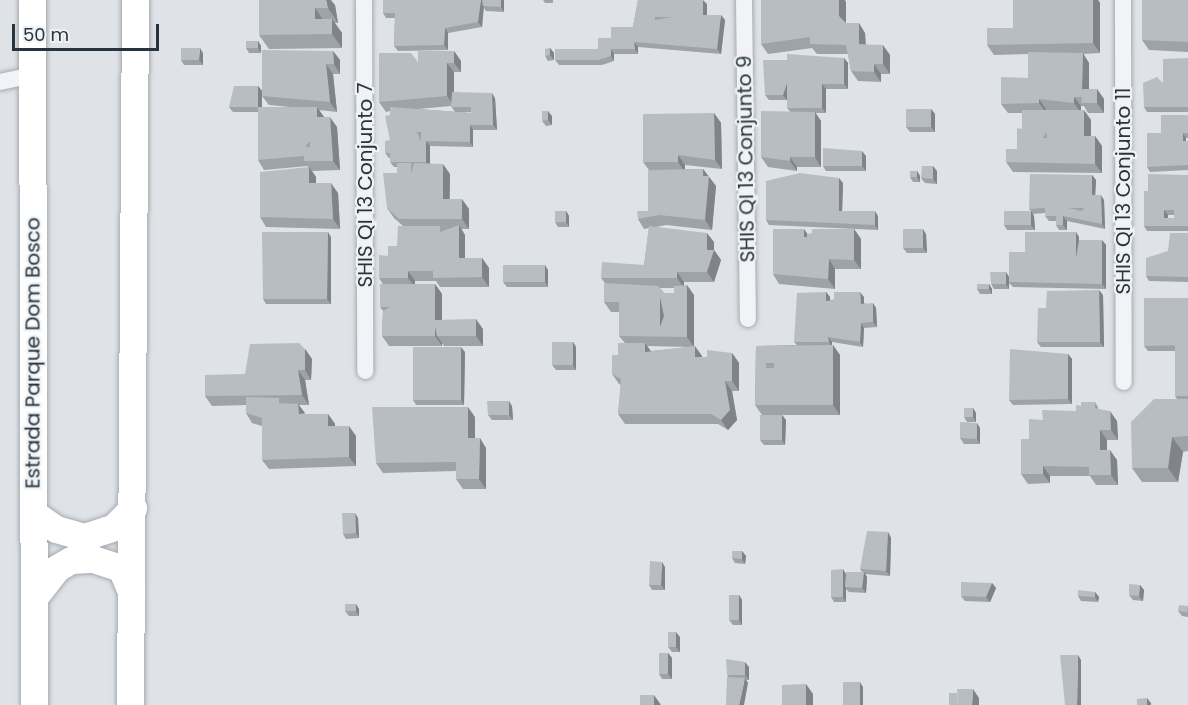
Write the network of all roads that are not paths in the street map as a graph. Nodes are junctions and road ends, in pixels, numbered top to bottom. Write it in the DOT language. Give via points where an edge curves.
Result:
graph roads {
  1 [pos="32,0"];
  2 [pos="135,0"];
  3 [pos="364,0"];
  4 [pos="744,0"];
  5 [pos="1123,0"];
  6 [pos="32,75"];
  7 [pos="0,82"];
  8 [pos="748,319"];
  9 [pos="365,371"];
  10 [pos="1124,381"];
  11 [pos="133,508"];
  12 [pos="33,513"];
  13 [pos="131,592"];
  14 [pos="36,595"];
  15 [pos="34,705"];
  16 [pos="130,705"];
  1 -- 6 [label="main road, Estrada Parque Dom Bosco"];
  2 -- 11 [label="main road"];
  3 -- 9 [label="street, SHIS QI 13 Conjunto 7"];
  4 -- 8 [label="street, SHIS QI 13 Conjunto 9"];
  5 -- 10 [label="street, SHIS QI 13 Conjunto 11"];
  6 -- 7 [label="street"];
  6 -- 12 [label="main road, Estrada Parque Dom Bosco"];
  11 -- 12 [label="main road" via="114,527 84,537 56,529"];
  11 -- 13 [label="main road"];
  12 -- 14 [label="main road, Estrada Parque Dom Bosco"];
  13 -- 14 [label="main road" via="121,568 93,559 71,560 57,568"];
  13 -- 16 [label="main road"];
  14 -- 15 [label="main road, Estrada Parque Dom Bosco"];
}
